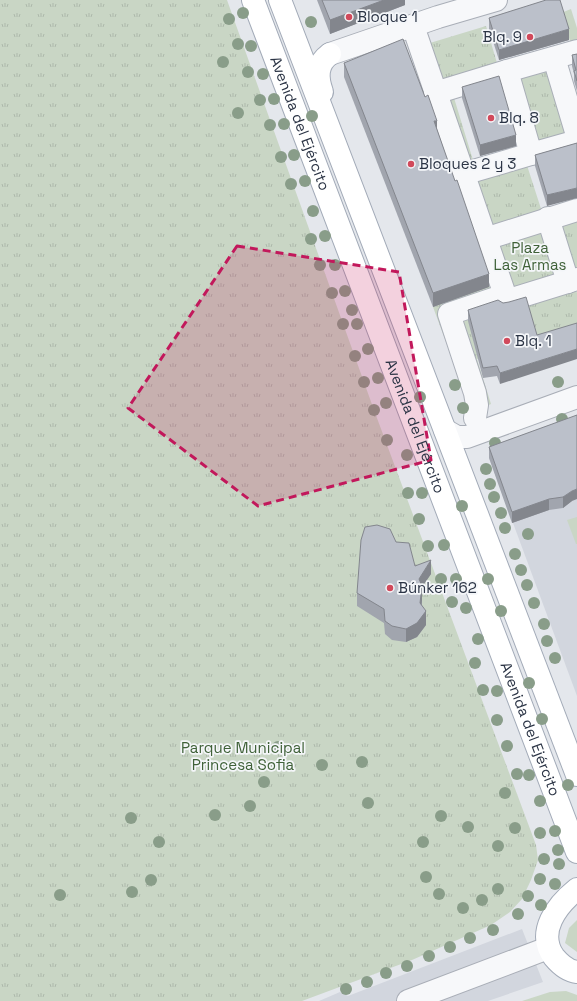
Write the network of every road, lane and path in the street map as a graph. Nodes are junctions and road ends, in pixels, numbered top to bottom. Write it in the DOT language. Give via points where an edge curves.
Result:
graph roads {
  1 [pos="253,0"];
  2 [pos="280,0"];
  3 [pos="496,0"];
  4 [pos="289,24"];
  5 [pos="413,26"];
  6 [pos="577,51"];
  7 [pos="330,54"];
  8 [pos="554,58"];
  9 [pos="504,72"];
  10 [pos="435,93"];
  11 [pos="327,122"];
  12 [pos="577,135"];
  13 [pos="577,140"];
  14 [pos="531,154"];
  15 [pos="463,174"];
  16 [pos="577,210"];
  17 [pos="548,218"];
  18 [pos="485,239"];
  19 [pos="572,280"];
  20 [pos="505,295"];
  21 [pos="577,397"];
  22 [pos="475,418"];
  23 [pos="445,430"];
  24 [pos="577,775"];
  25 [pos="577,852"];
  26 [pos="577,888"];
  27 [pos="548,948"];
  28 [pos="577,972"];
  29 [pos="408,1001"];
  1 -- 25 [label="main road, Avenida del Ejército"];
  2 -- 4 [label="main road, Avenida del Ejército"];
  3 -- 5 [label="street"];
  4 -- 7 [label="main road" via="297,29 311,50"];
  4 -- 11 [label="main road, Avenida del Ejército"];
  5 -- 7 [label="street"];
  5 -- 10 [label="street"];
  6 -- 8 [label="street"];
  7 -- 11 [label="main road" via="320,65 318,77 326,106"];
  8 -- 9 [label="street"];
  8 -- 12 [label="street"];
  9 -- 10 [label="street"];
  9 -- 14 [label="street"];
  10 -- 15 [label="street"];
  11 -- 23 [label="main road, Avenida del Ejército"];
  13 -- 14 [label="street"];
  14 -- 15 [label="street"];
  15 -- 18 [label="street"];
  16 -- 17 [label="street"];
  17 -- 18 [label="street"];
  17 -- 19 [label="street"];
  18 -- 20 [label="street"];
  19 -- 20 [label="street" via="506,301"];
  20 -- 22 [label="street" via="449,314 475,393"];
  21 -- 23 [label="street" via="467,437 457,437"];
  23 -- 24 [label="main road, Avenida del Ejército"];
  26 -- 27 [label="main road" via="563,901 550,920"];
  27 -- 28 [label="main road" via="559,962"];
  27 -- 29 [label="street"];
}
